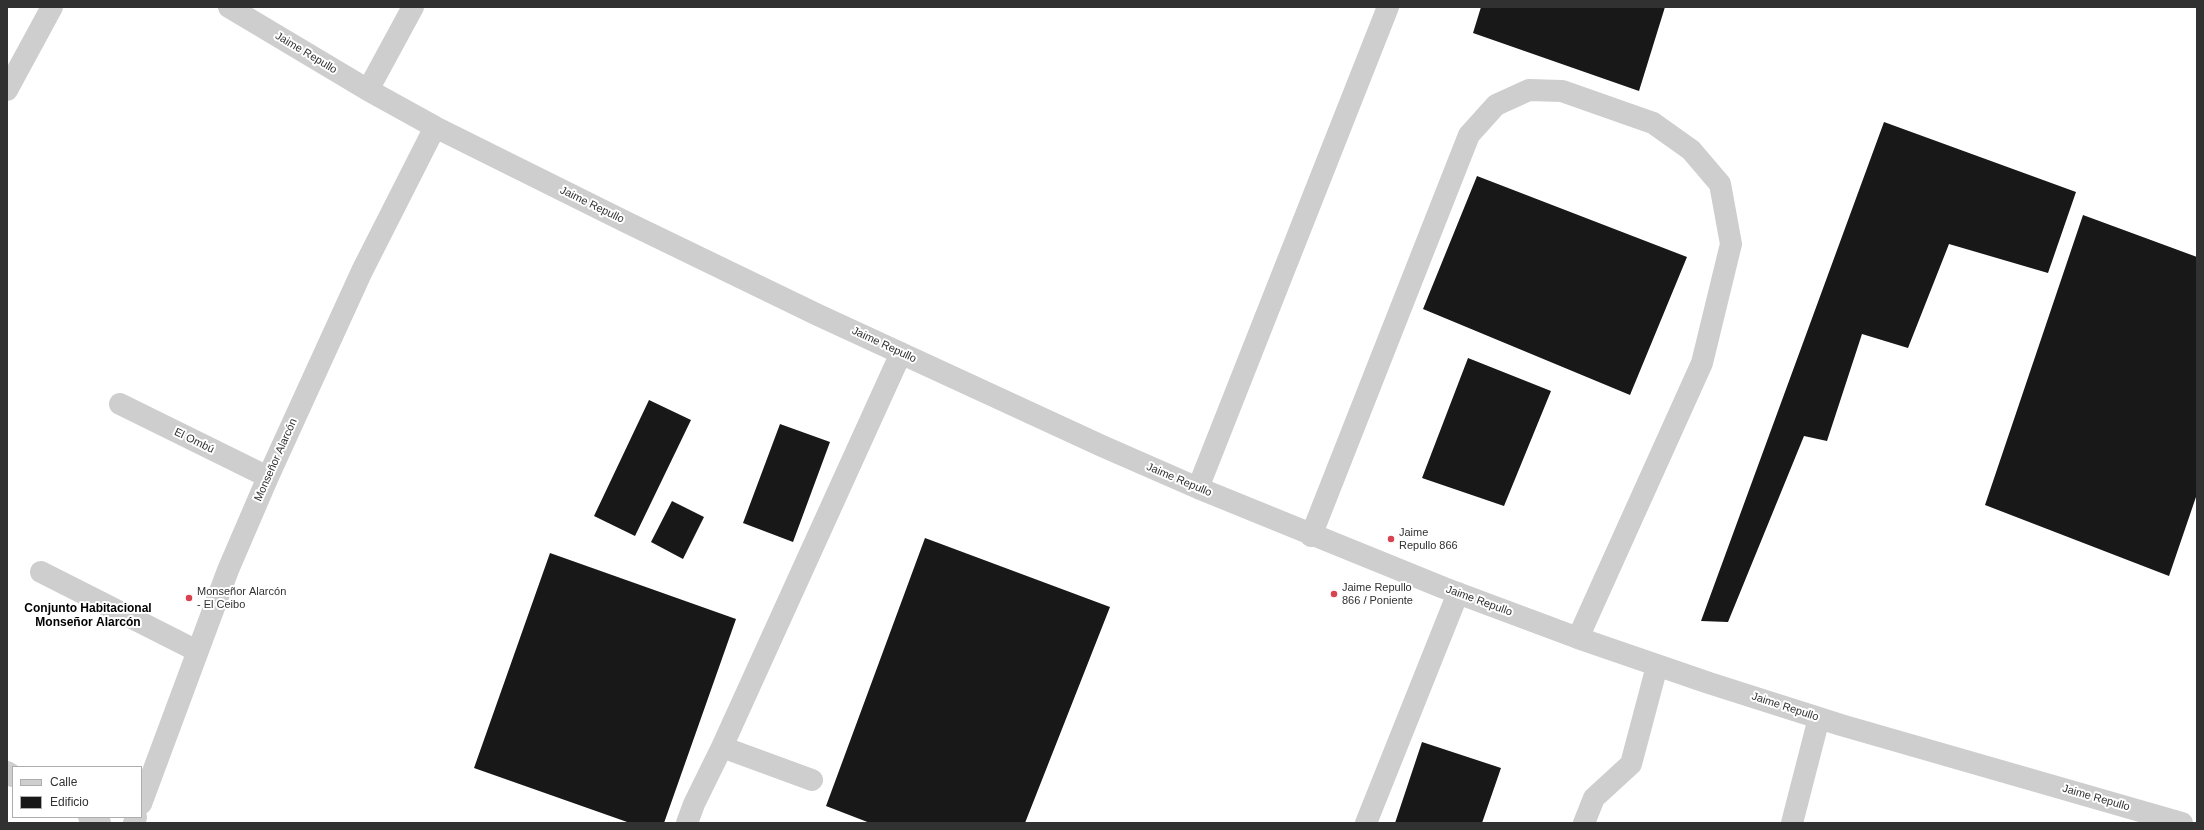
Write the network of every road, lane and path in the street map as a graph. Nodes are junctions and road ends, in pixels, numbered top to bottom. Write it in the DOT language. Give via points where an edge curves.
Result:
graph roads {
  1 [pos="52,7"];
  2 [pos="229,7"];
  3 [pos="413,7"];
  4 [pos="1388,7"];
  5 [pos="7,90"];
  6 [pos="368,90"];
  7 [pos="435,127"];
  8 [pos="901,353"];
  9 [pos="120,404"];
  10 [pos="268,477"];
  11 [pos="1198,488"];
  12 [pos="1311,536"];
  13 [pos="41,572"];
  14 [pos="1458,593"];
  15 [pos="1578,638"];
  16 [pos="197,651"];
  17 [pos="1657,666"];
  18 [pos="1819,718"];
  19 [pos="722,747"];
  20 [pos="812,780"];
  21 [pos="142,801"];
  22 [pos="91,818"];
  23 [pos="100,823"];
  24 [pos="687,823"];
  25 [pos="1366,823"];
  26 [pos="1584,823"];
  27 [pos="1792,823"];
  28 [pos="2182,823"];
  1 -- 5 [label="street"];
  2 -- 6 [label="street, Jaime Repullo"];
  3 -- 6 [label="street"];
  4 -- 11 [label="street"];
  6 -- 7 [label="street, Jaime Repullo"];
  7 -- 8 [label="street, Jaime Repullo"];
  7 -- 10 [label="street, Monseñor Alarcón" via="362,271"];
  8 -- 11 [label="street, Jaime Repullo"];
  8 -- 19 [label="street"];
  9 -- 10 [label="street, El Ombú"];
  10 -- 16 [label="street, Monseñor Alarcón"];
  11 -- 12 [label="street, Jaime Repullo"];
  12 -- 14 [label="street, Jaime Repullo"];
  12 -- 15 [label="street" via="1469,135 1496,105 1529,90 1562,91 1653,123 1691,150 1720,184 1731,244 1702,363"];
  13 -- 16 [label="street"];
  14 -- 15 [label="street, Jaime Repullo"];
  14 -- 25 [label="street"];
  15 -- 17 [label="street, Jaime Repullo"];
  16 -- 21 [label="street, Monseñor Alarcón"];
  17 -- 18 [label="street, Jaime Repullo"];
  17 -- 26 [label="street" via="1631,764 1594,798"];
  18 -- 27 [label="street"];
  18 -- 28 [label="street, Jaime Repullo"];
  19 -- 20 [label="street"];
  19 -- 24 [label="street"];
  22 -- 23 [label="street"];
}
